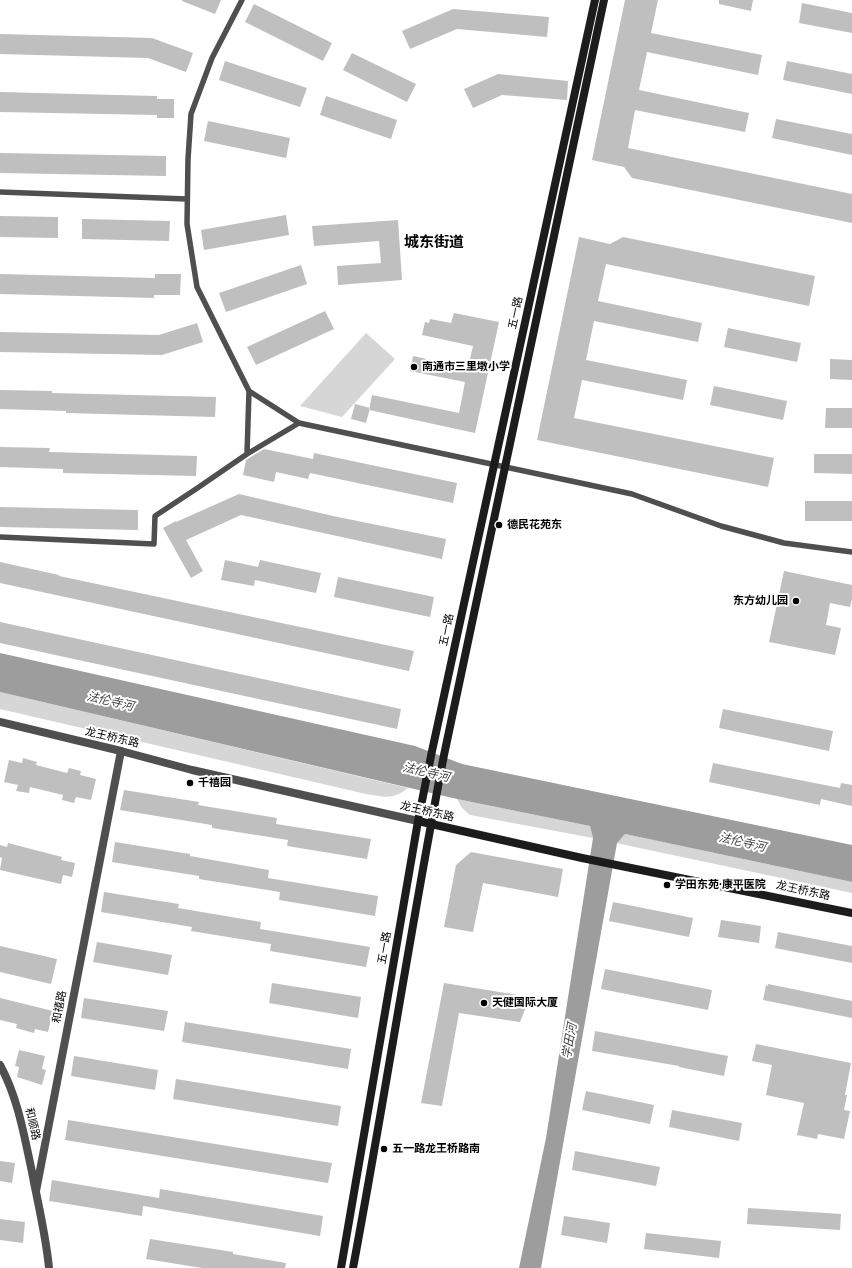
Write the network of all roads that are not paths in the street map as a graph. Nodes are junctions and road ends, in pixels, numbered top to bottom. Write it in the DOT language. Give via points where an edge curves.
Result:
graph roads {
  1 [pos="242,0"];
  2 [pos="595,0"];
  3 [pos="604,0"];
  4 [pos="0,192"];
  5 [pos="187,199"];
  6 [pos="249,391"];
  7 [pos="299,423"];
  8 [pos="247,454"];
  9 [pos="494,465"];
  10 [pos="505,467"];
  11 [pos="0,537"];
  12 [pos="852,552"];
  13 [pos="0,722"];
  14 [pos="122,751"];
  15 [pos="418,821"];
  16 [pos="430,824"];
  17 [pos="852,913"];
  18 [pos="0,1065"];
  19 [pos="36,1192"];
  20 [pos="49,1268"];
  21 [pos="341,1268"];
  22 [pos="353,1268"];
  1 -- 5 [label="lane" via="212,58 191,114"];
  2 -- 9 [label="main road, 五一路"];
  3 -- 10 [label="main road, 五一路"];
  4 -- 5 [label="lane"];
  5 -- 6 [label="lane" via="187,224 197,287"];
  6 -- 7 [label="lane"];
  6 -- 8 [label="lane"];
  7 -- 8 [label="lane"];
  7 -- 9 [label="lane"];
  8 -- 11 [label="lane" via="155,516 154,544"];
  9 -- 10 [label="lane"];
  9 -- 15 [label="main road, 五一路"];
  10 -- 12 [label="lane" via="632,494 721,526 784,543"];
  10 -- 16 [label="main road, 五一路"];
  13 -- 14 [label="street, 龙王桥东路"];
  14 -- 15 [label="street, 龙王桥东路" via="192,770"];
  14 -- 19 [label="street, 和禧路"];
  15 -- 16 [label="main road, 龙王桥东路"];
  15 -- 21 [label="main road, 五一路"];
  16 -- 17 [label="main road, 龙王桥东路"];
  16 -- 22 [label="main road, 五一路"];
  18 -- 19 [label="street, 和顺路" via="14,1096"];
  19 -- 20 [label="street, 和禧路"];
}
